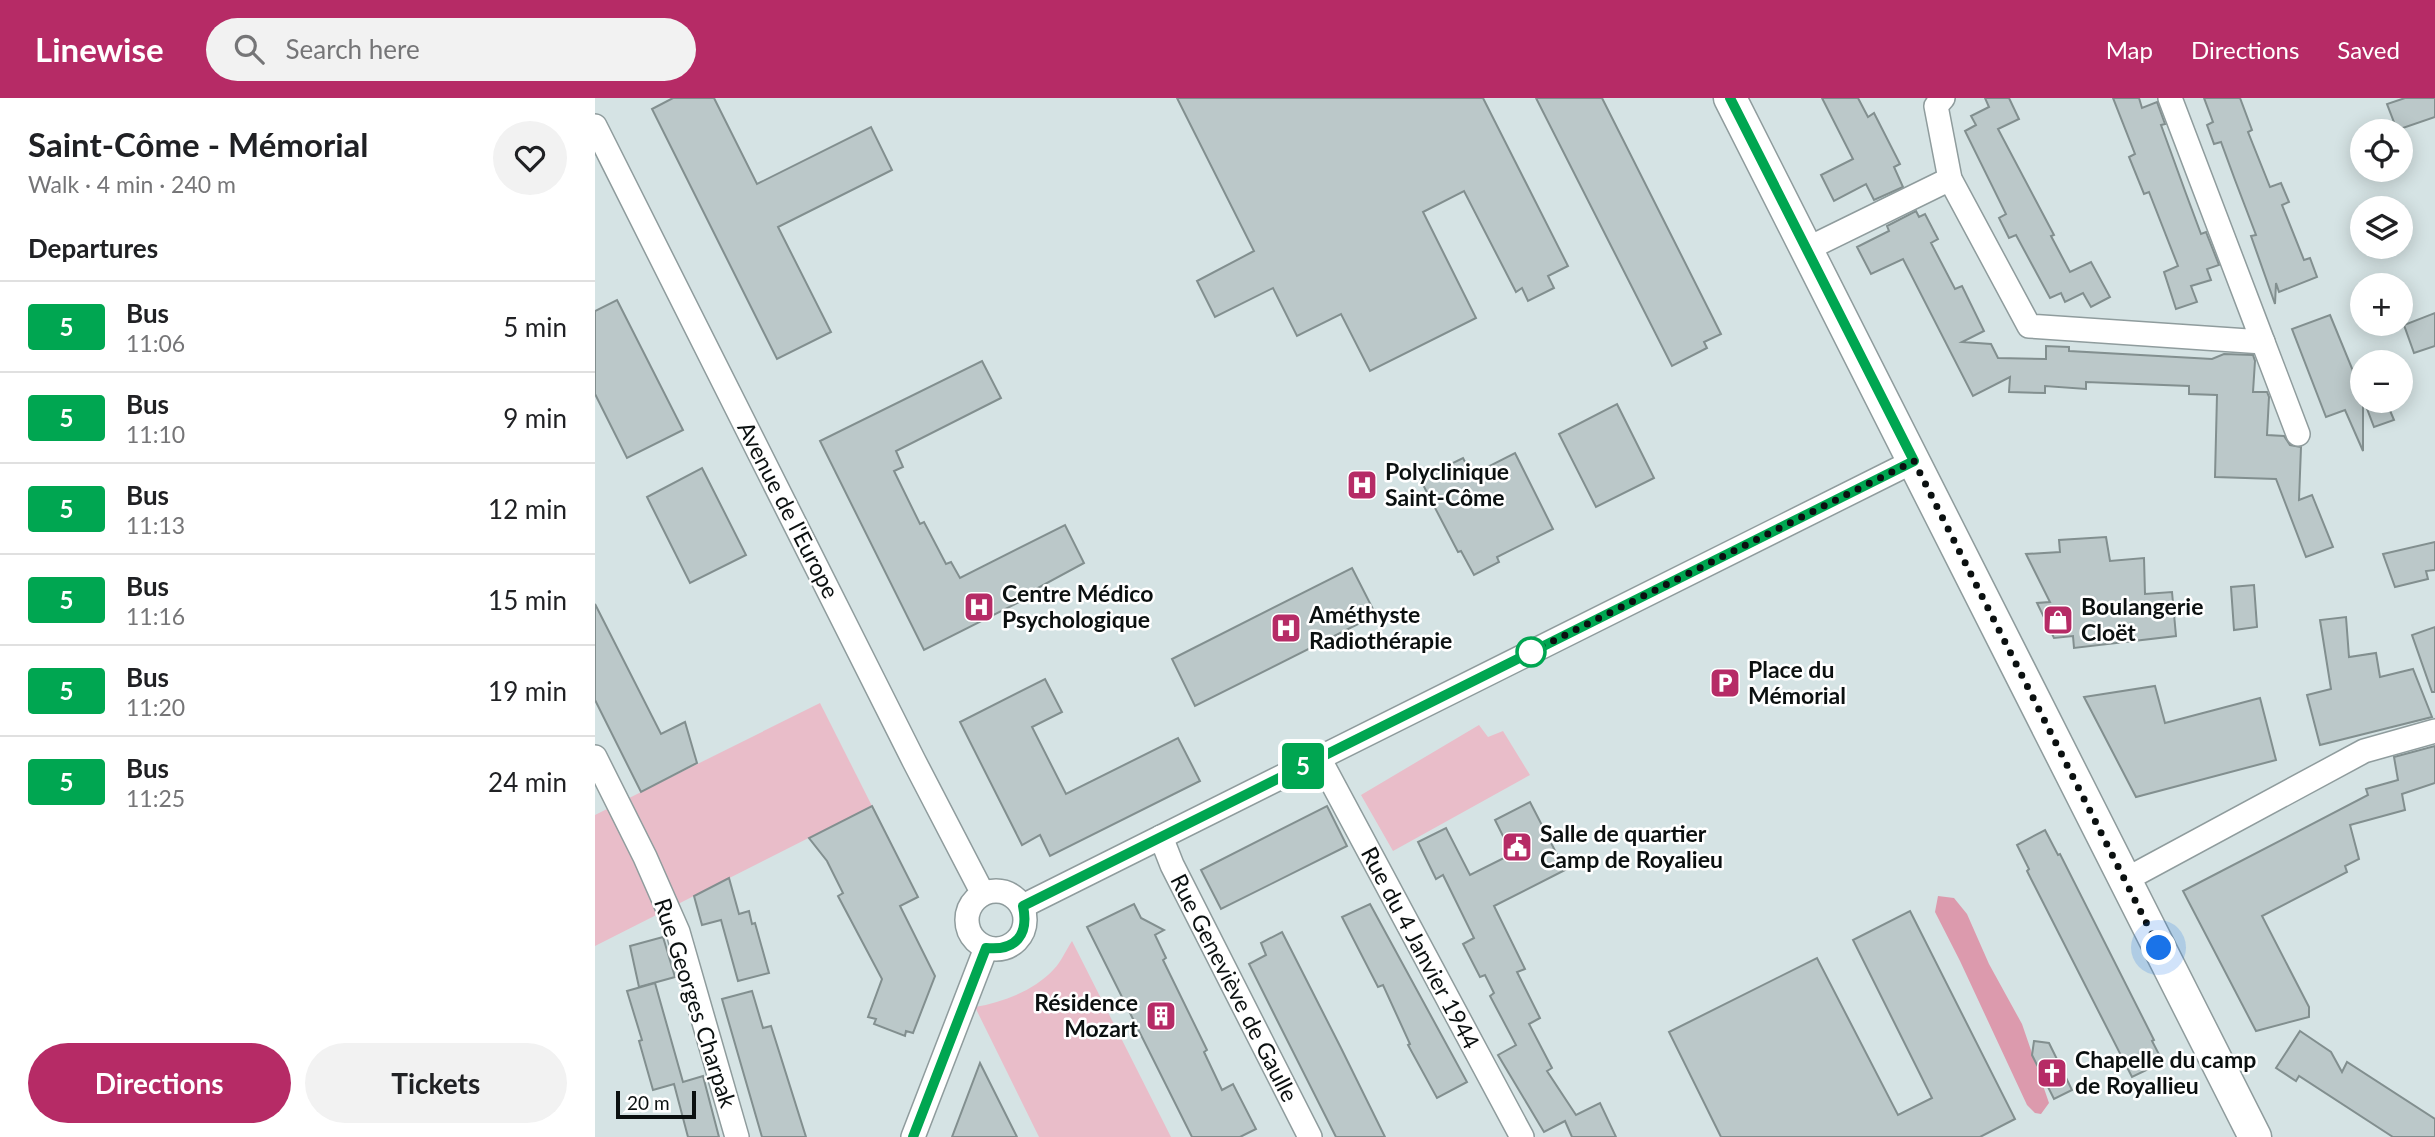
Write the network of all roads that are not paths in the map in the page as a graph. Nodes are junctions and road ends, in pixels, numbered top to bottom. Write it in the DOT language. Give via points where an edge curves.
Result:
graph roads {
  1 [pos="1730,98"];
  2 [pos="2170,98"];
  3 [pos="1934,101"];
  4 [pos="595,126"];
  5 [pos="1950,179"];
  6 [pos="1807,249"];
  7 [pos="2263,342"];
  8 [pos="2298,434"];
  9 [pos="1914,461"];
  10 [pos="2435,731"];
  11 [pos="595,757"];
  12 [pos="1319,758"];
  13 [pos="1161,837"];
  14 [pos="2126,880"];
  15 [pos="982,892"];
  16 [pos="1023,906"];
  17 [pos="986,948"];
  18 [pos="737,1137"];
  19 [pos="913,1137"];
  20 [pos="1310,1137"];
  21 [pos="1522,1137"];
  22 [pos="2255,1137"];
  1 -- 6 [label="street"];
  2 -- 7 [label="street"];
  3 -- 5 [label="street"];
  4 -- 15 [label="street, Avenue de l'Europe"];
  5 -- 6 [label="street"];
  5 -- 7 [label="street" via="2029,326"];
  6 -- 9 [label="street"];
  7 -- 8 [label="street"];
  9 -- 12 [label="street"];
  9 -- 14 [label="street"];
  10 -- 14 [label="street" via="2364,751"];
  11 -- 18 [label="street, Rue Georges Charpak" via="678,932"];
  12 -- 13 [label="street"];
  12 -- 21 [label="street, Rue du 4 Janvier 1944"];
  13 -- 16 [label="street"];
  13 -- 20 [label="street, Rue Geneviève de Gaulle"];
  14 -- 22 [label="street"];
  15 -- 16 [label="street" via="1005,892"];
  15 -- 17 [label="street" via="966,914 967,929"];
  16 -- 17 [label="street" via="1026,920 1013,944"];
  17 -- 19 [label="street"];
}
